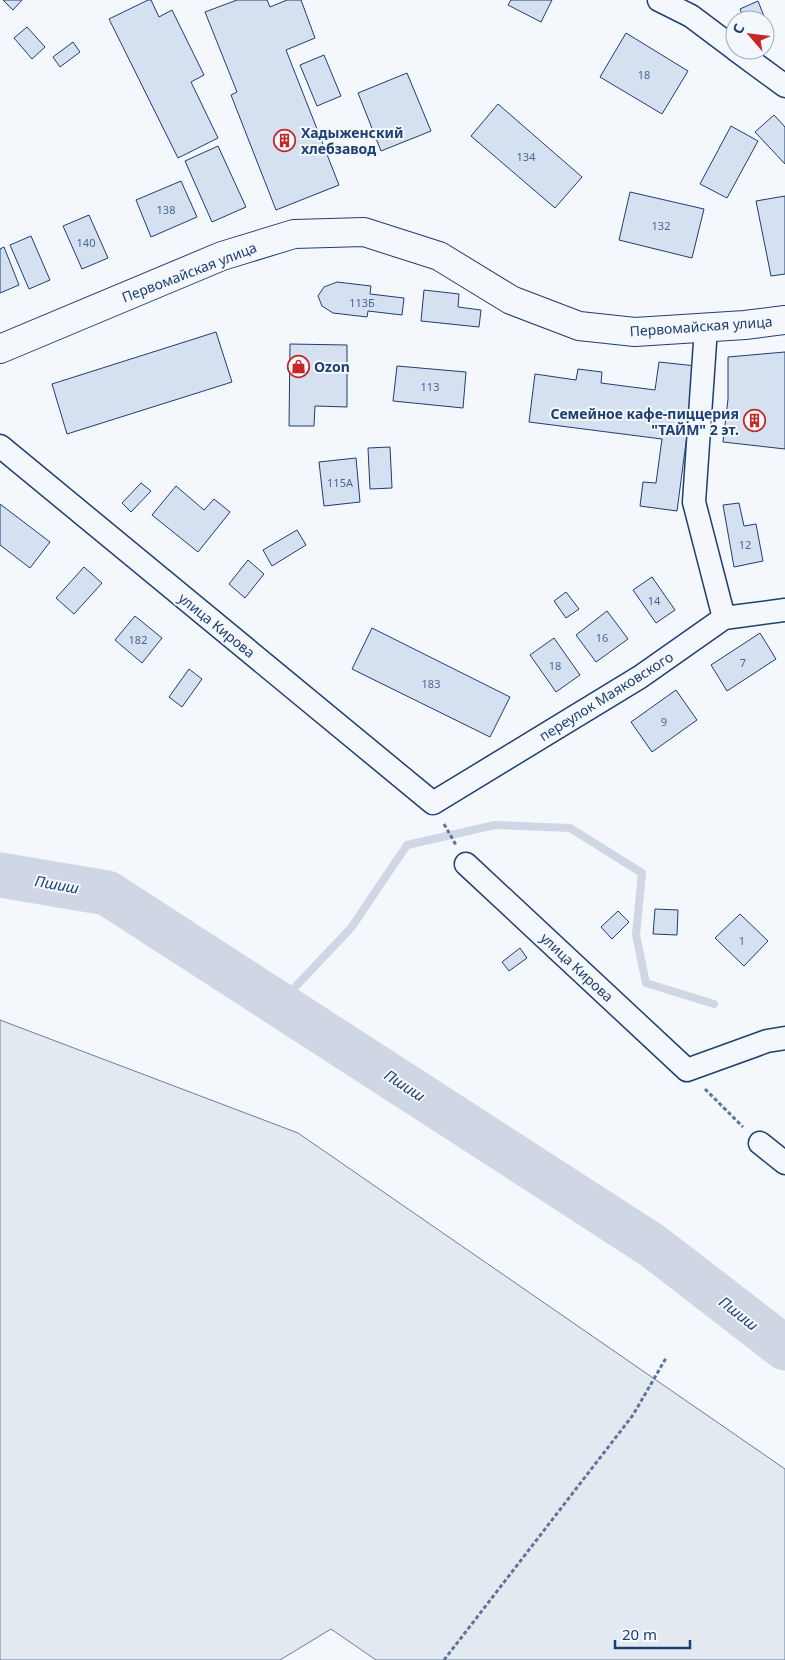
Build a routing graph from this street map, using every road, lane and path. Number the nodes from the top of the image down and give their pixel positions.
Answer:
1 (659, 0) edge
2 (725, 42) edge
3 (750, 60) edge
4 (785, 86) edge
5 (785, 320) edge
6 (706, 328) junction
7 (0, 349) edge
8 (0, 446) edge
9 (785, 610) edge
10 (724, 618) junction
11 (433, 803) junction
12 (466, 864) joint
13 (785, 1038) edge
14 (688, 1070) junction
15 (760, 1143) joint
16 (785, 1163) edge
17 (666, 1358) dead end
18 (444, 1660) edge

1 - 2 street
3 - 4 street
5 - 6 main road, Первомайская улица
6 - 7 main road, Первомайская улица
6 - 10 street
8 - 11 street, улица Кирова
9 - 10 street, переулок Маяковского
10 - 11 street, переулок Маяковского
11 - 12 path
12 - 14 street, улица Кирова
13 - 14 street
14 - 15 path
15 - 16 street
17 - 18 path

